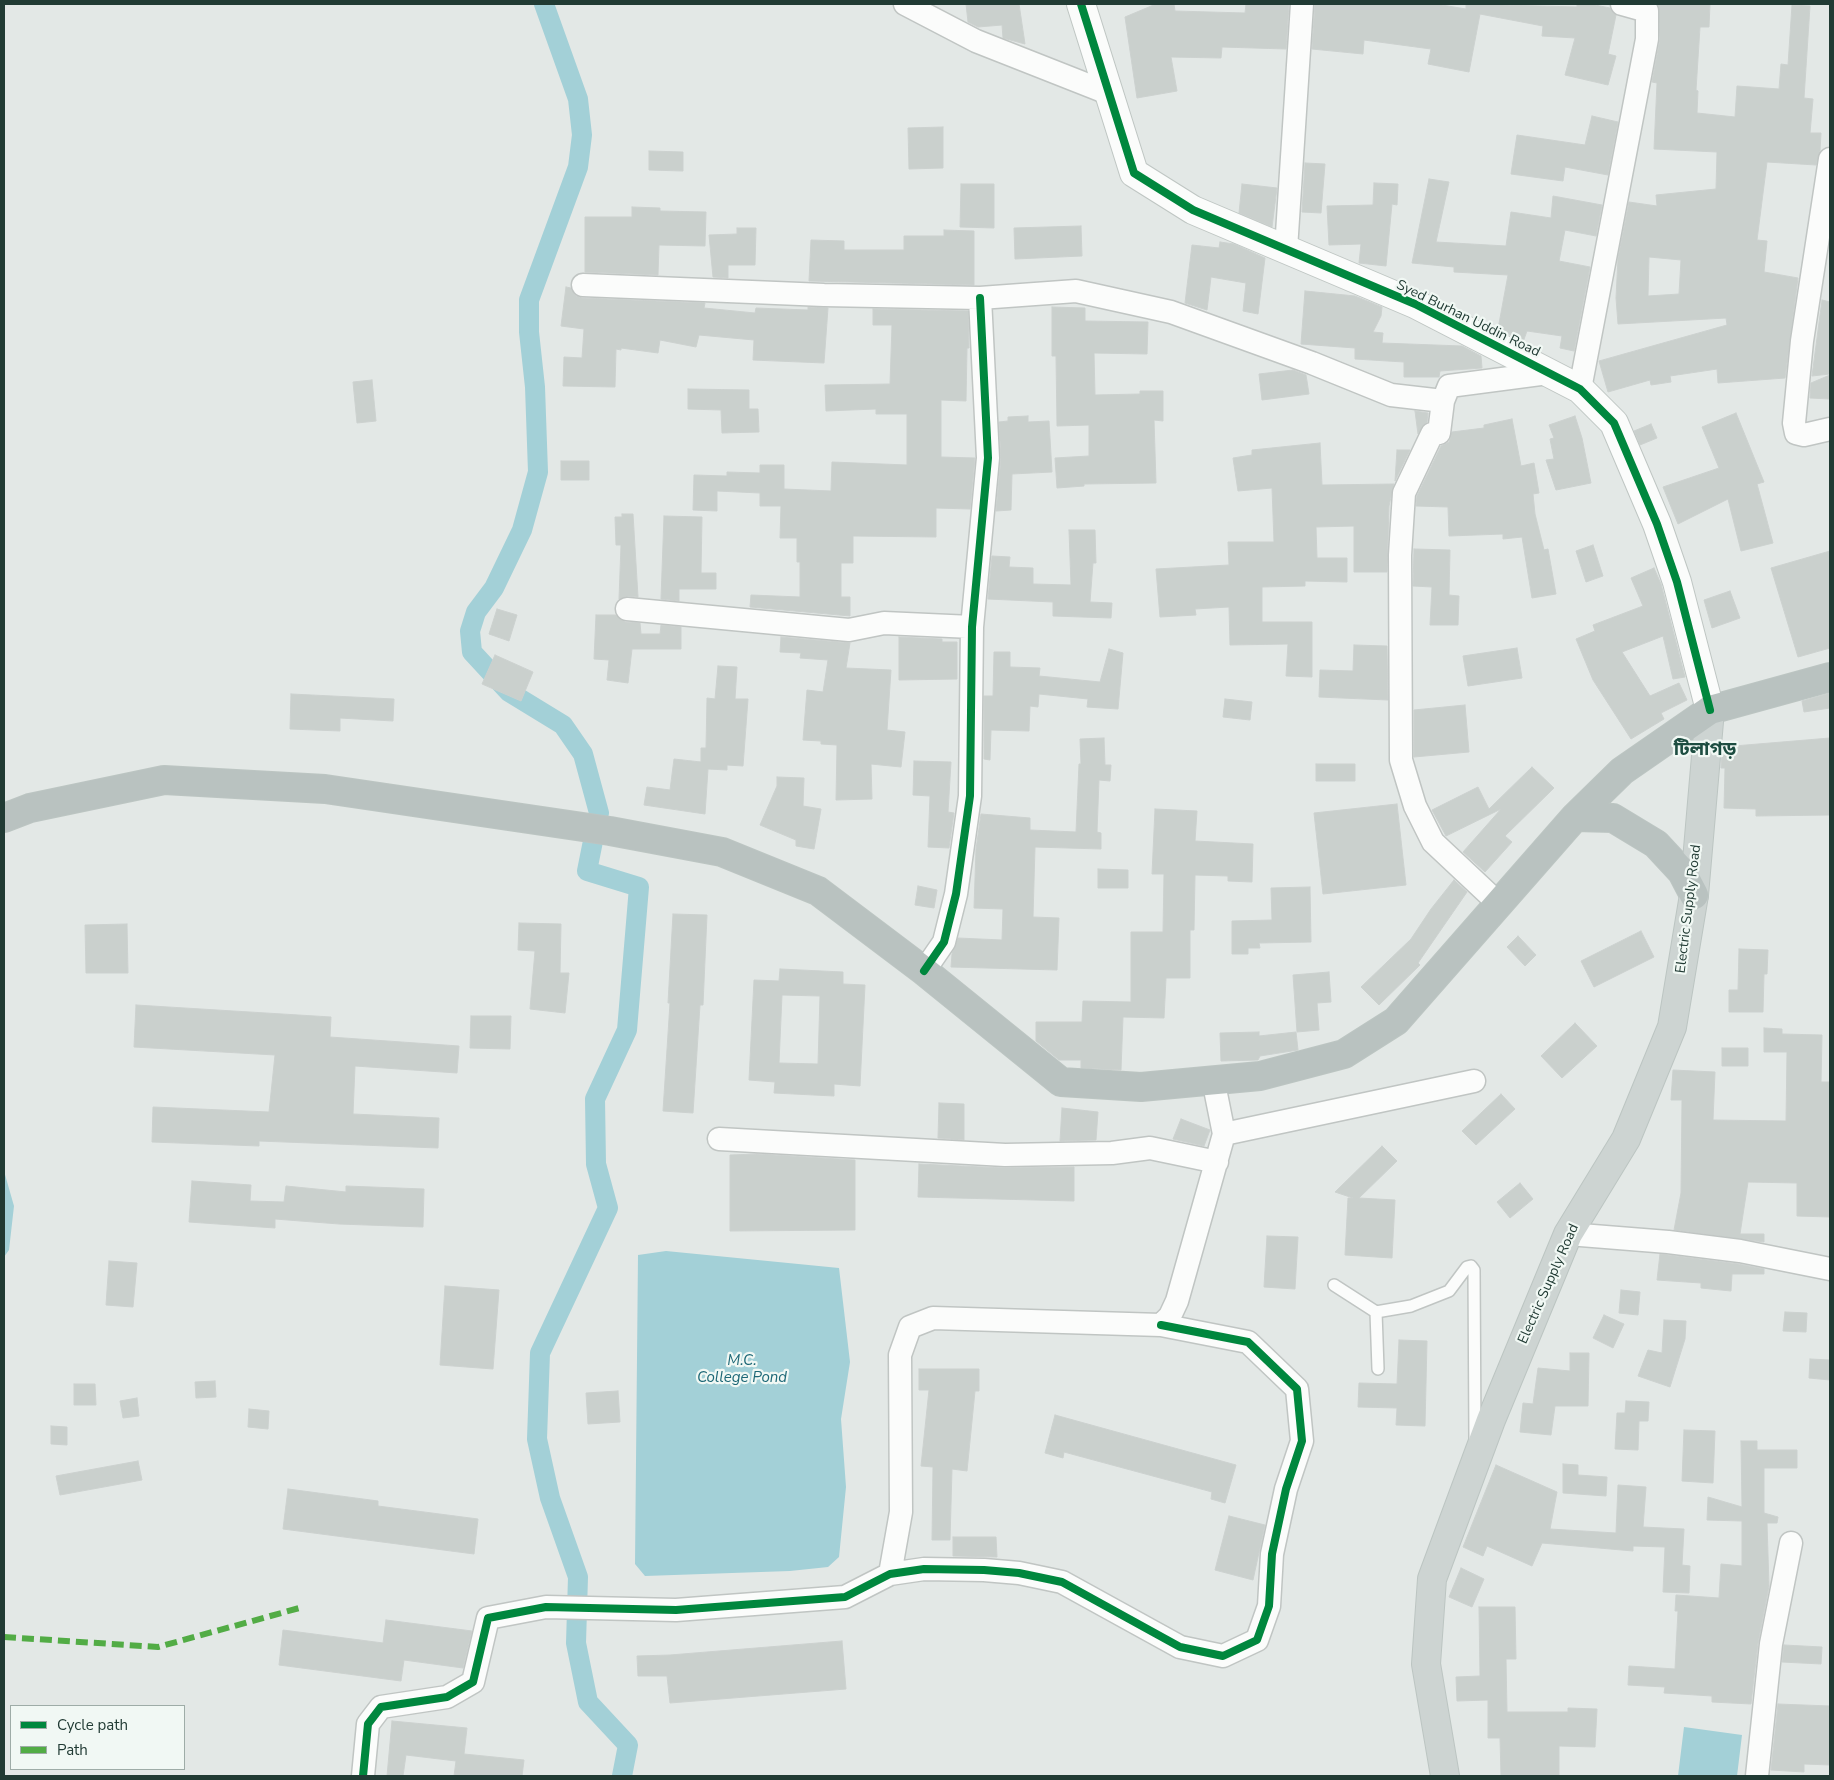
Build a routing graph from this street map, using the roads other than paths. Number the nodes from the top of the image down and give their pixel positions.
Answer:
1 (905, 4) edge
2 (1081, 4) edge
3 (1302, 4) edge
4 (1622, 4) edge
5 (1646, 7) edge
6 (1108, 93) junction
7 (1830, 159) edge
8 (1286, 249) junction
9 (583, 285) dead end
10 (980, 298) junction
11 (1548, 372) junction
12 (1580, 389) junction
13 (1443, 401) junction
14 (1830, 429) edge
15 (627, 609) dead end
16 (972, 627) junction
17 (1830, 677) edge
18 (1710, 710) junction
19 (1575, 817) junction
20 (4, 818) edge
21 (1694, 895) junction
22 (1498, 903) junction
23 (924, 972) junction
24 (1213, 1079) junction
25 (1474, 1081) dead end
26 (1224, 1134) junction
27 (719, 1139) dead end
28 (1217, 1162) junction
29 (1568, 1234) junction
30 (1830, 1269) edge
31 (1334, 1285) dead end
32 (1376, 1312) junction
33 (1161, 1325) junction
34 (1378, 1369) dead end
35 (1475, 1463) junction
36 (1791, 1543) dead end
37 (890, 1574) junction
38 (362, 1776) edge
39 (1445, 1776) edge
40 (1757, 1776) edge

1 - 6 street
2 - 6 street, Syed Burhan Uddin Road
3 - 8 street
4 - 5 street
5 - 12 street
6 - 8 street, Syed Burhan Uddin Road
7 - 14 street
8 - 11 street, Syed Burhan Uddin Road
9 - 10 street
10 - 13 street
10 - 16 street
11 - 12 street, Syed Burhan Uddin Road
11 - 13 street
12 - 18 street, Syed Burhan Uddin Road
13 - 22 street
15 - 16 street
16 - 23 street
17 - 18 highway
18 - 19 highway
18 - 21 main road, Electric Supply Road
19 - 21 highway
19 - 22 highway
20 - 23 highway
21 - 29 main road, Electric Supply Road
22 - 24 highway
23 - 24 highway
24 - 26 street
25 - 26 street
26 - 28 street
27 - 28 street
28 - 33 street
29 - 30 street
29 - 35 main road, Electric Supply Road
31 - 32 lane
32 - 34 lane
32 - 35 lane
33 - 37 street
33 - 37 street
35 - 39 main road, Electric Supply Road
36 - 40 street
37 - 38 street

